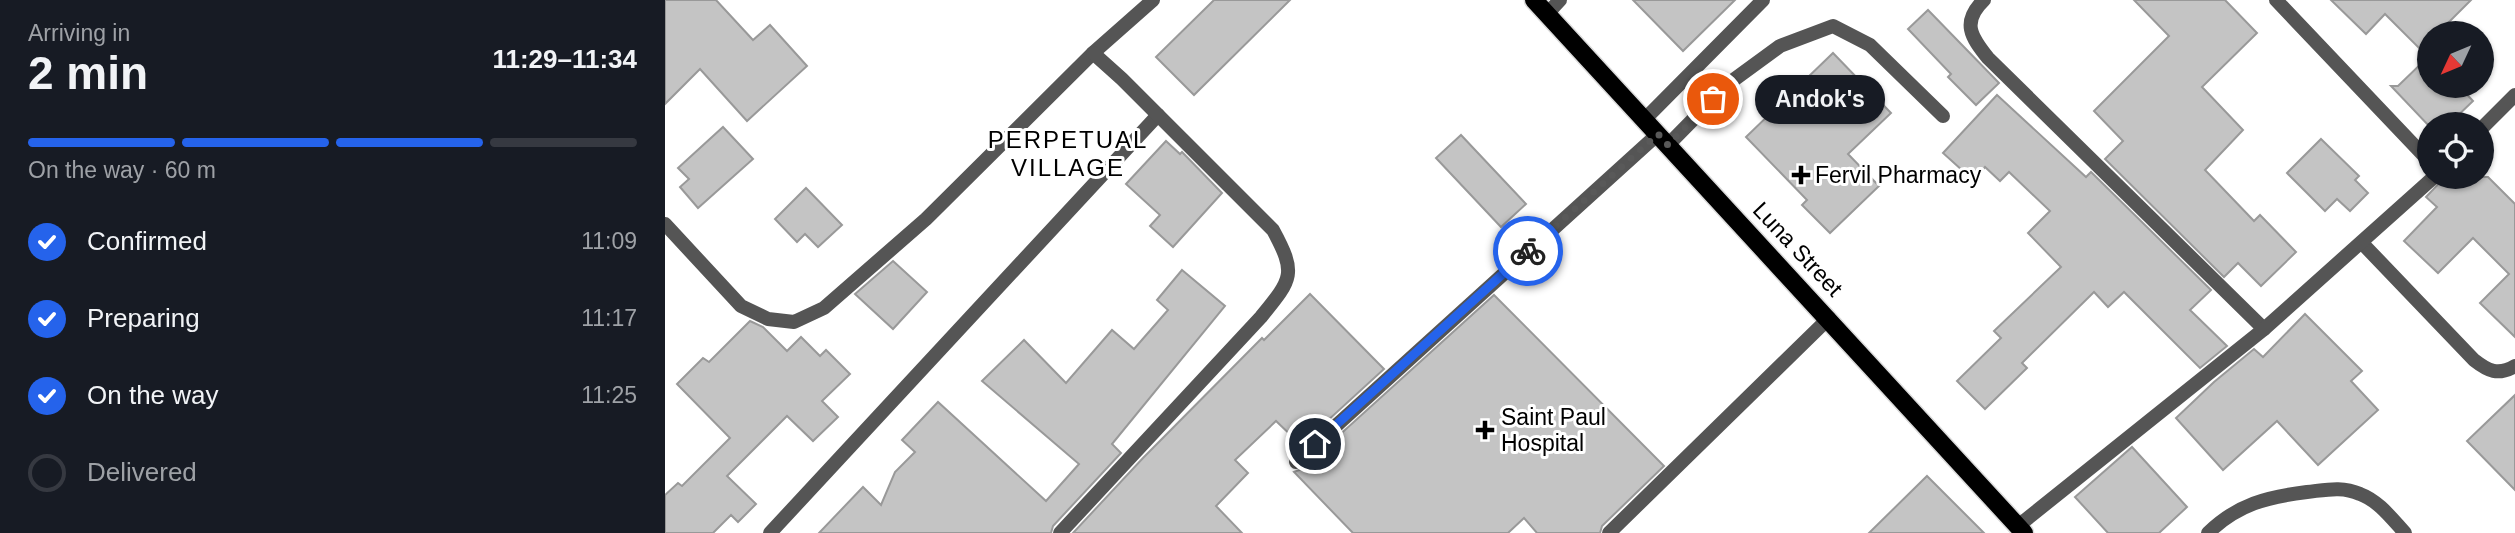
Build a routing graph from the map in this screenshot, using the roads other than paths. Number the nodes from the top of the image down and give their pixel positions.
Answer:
1 (1153, 0) edge
2 (1534, 0) edge
3 (1560, 0) edge
4 (1763, 0) edge
5 (1984, 0) edge
6 (2276, 0) edge
7 (1547, 14) junction
8 (1093, 53) junction
9 (2515, 95) edge
10 (1159, 115) junction
11 (1943, 116) dead end
12 (2494, 116) edge
13 (1644, 120) junction
14 (1663, 139) junction
15 (2417, 148) edge
16 (2421, 189) edge
17 (665, 225) edge
18 (2362, 243) junction
19 (1829, 318) junction
20 (2263, 329) junction
21 (2515, 366) edge
22 (1296, 463) dead end
23 (2021, 530) edge
24 (770, 533) edge
25 (1060, 533) edge
26 (1609, 533) edge
27 (2208, 533) edge
28 (2405, 533) edge

1 - 8 street
2 - 7 main road, Luna Street
3 - 7 street
4 - 13 street
5 - 20 street
6 - 15 street
7 - 13 main road, Luna Street
8 - 10 street
8 - 17 street
9 - 12 street
10 - 24 street
10 - 25 street
11 - 14 street
13 - 14 main road, Luna Street
14 - 19 main road, Luna Street
14 - 22 street
16 - 18 street
18 - 20 street
18 - 21 street
19 - 23 main road, Luna Street
19 - 26 street
20 - 23 street
27 - 28 street

